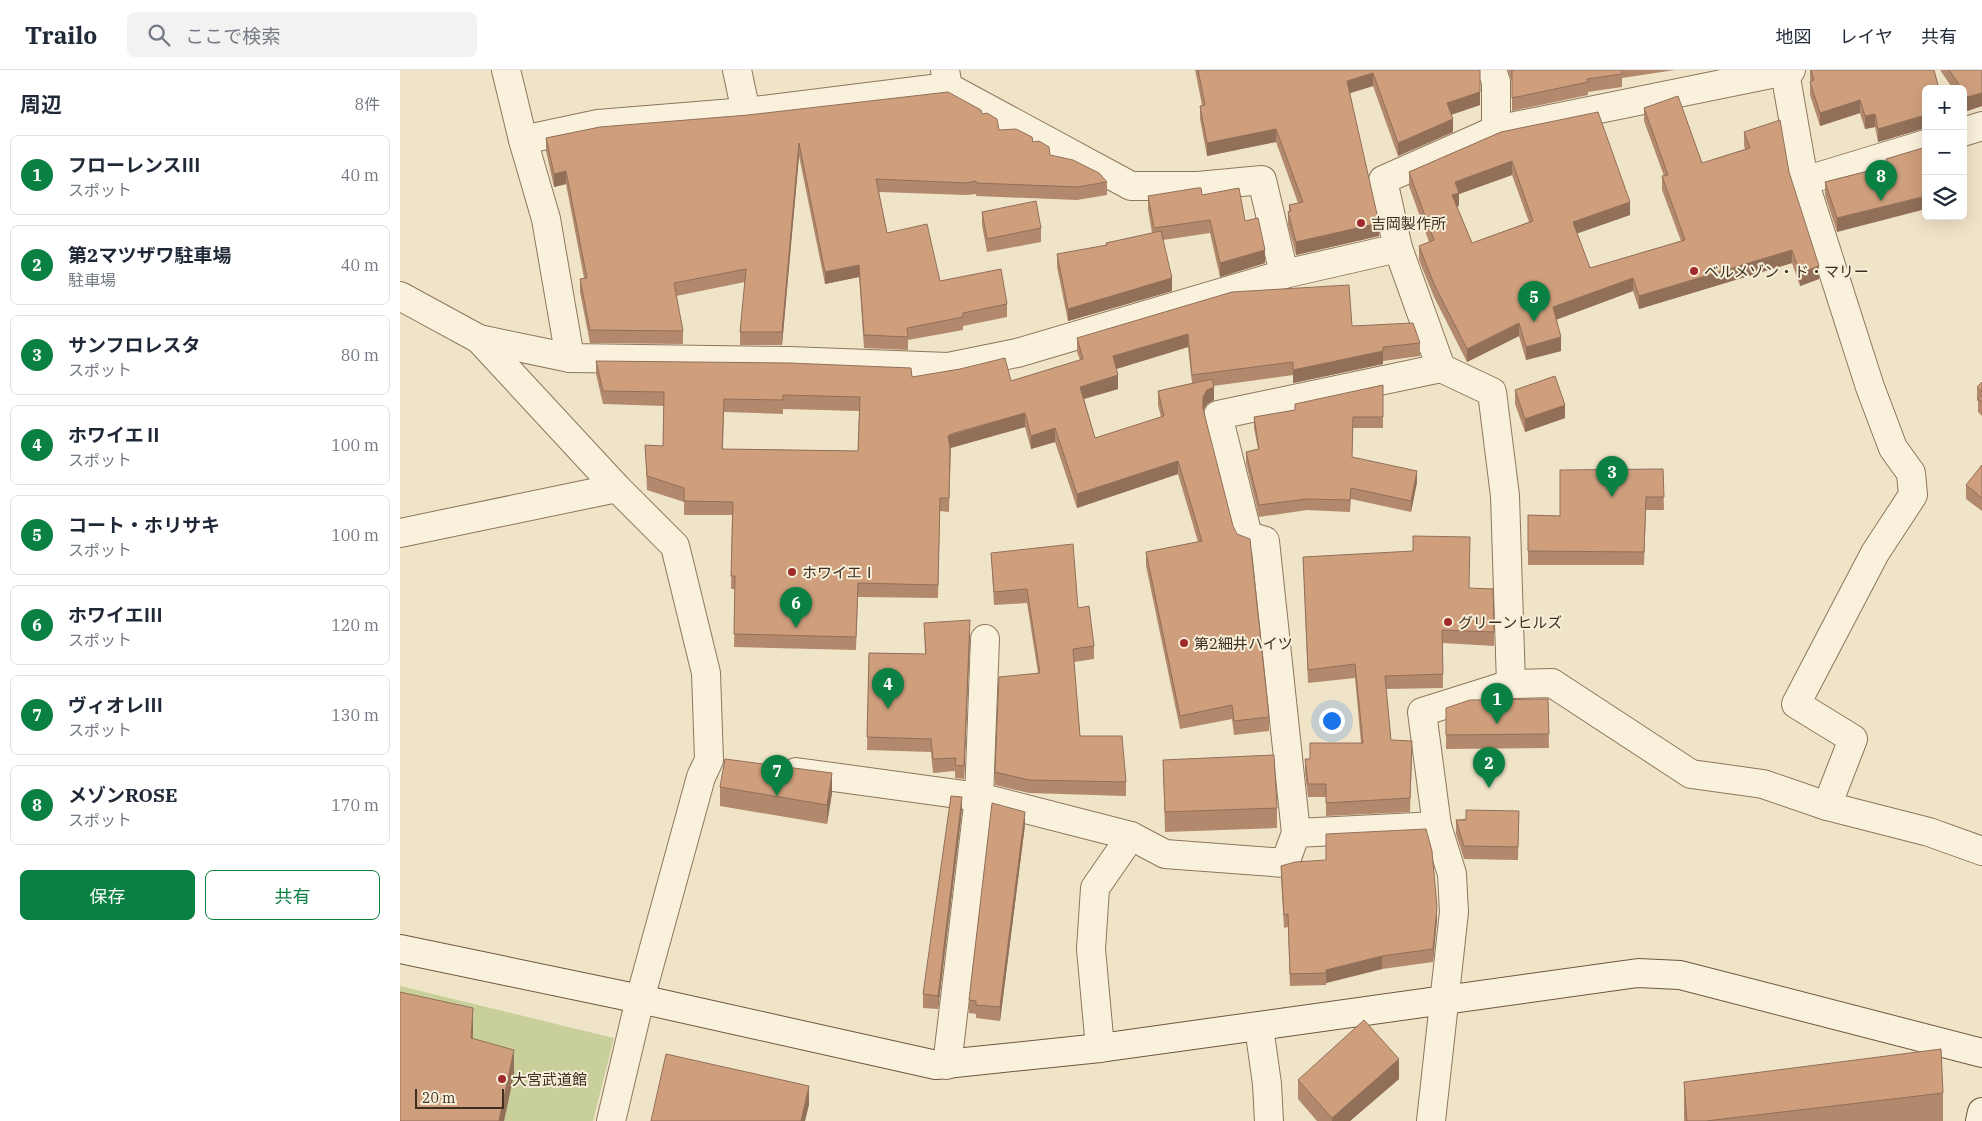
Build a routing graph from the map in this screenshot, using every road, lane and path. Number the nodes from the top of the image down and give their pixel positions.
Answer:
1 (506, 70) edge
2 (737, 70) edge
3 (1492, 70) edge
4 (1788, 71) edge
5 (946, 78) edge
6 (746, 112) junction
7 (1982, 126) edge
8 (1496, 130) junction
9 (1967, 131) edge
10 (523, 140) junction
11 (1922, 145) edge
12 (1804, 181) junction
13 (1398, 248) junction
14 (1284, 274) junction
15 (400, 296) edge
16 (479, 339) junction
17 (570, 358) junction
18 (1440, 368) junction
19 (617, 488) junction
20 (400, 533) edge
21 (985, 639) dead end
22 (1511, 684) junction
23 (709, 760) junction
24 (738, 764) edge
25 (767, 768) edge
26 (979, 797) junction
27 (1827, 806) junction
28 (1437, 826) junction
29 (1296, 833) junction
30 (1131, 836) junction
31 (1982, 852) edge
32 (400, 949) edge
33 (1446, 998) junction
34 (640, 999) junction
35 (1259, 1027) junction
36 (1100, 1048) junction
37 (1982, 1053) edge
38 (947, 1065) junction
39 (1982, 1112) edge
40 (611, 1121) edge
41 (1269, 1121) edge
42 (1431, 1121) edge
43 (1980, 1121) edge

1 - 10 street
2 - 6 street
3 - 8 street
4 - 8 street
4 - 12 street
5 - 6 street
5 - 14 street
6 - 10 street
7 - 9 street
8 - 13 street
10 - 17 street
11 - 12 street
12 - 27 street
13 - 14 street
13 - 18 street
14 - 17 street
15 - 16 street
16 - 17 street
16 - 19 street
18 - 22 street
18 - 29 street
19 - 20 street
19 - 23 street
21 - 26 street
22 - 27 street
22 - 28 street
23 - 24 street
23 - 34 street
25 - 26 street
26 - 30 street
26 - 38 street
27 - 31 street
28 - 29 street
28 - 33 street
29 - 30 street
30 - 36 street
32 - 34 street
33 - 35 street
33 - 37 street
33 - 42 street
34 - 38 street
34 - 40 street
35 - 36 street
35 - 41 street
36 - 38 street
39 - 43 street

